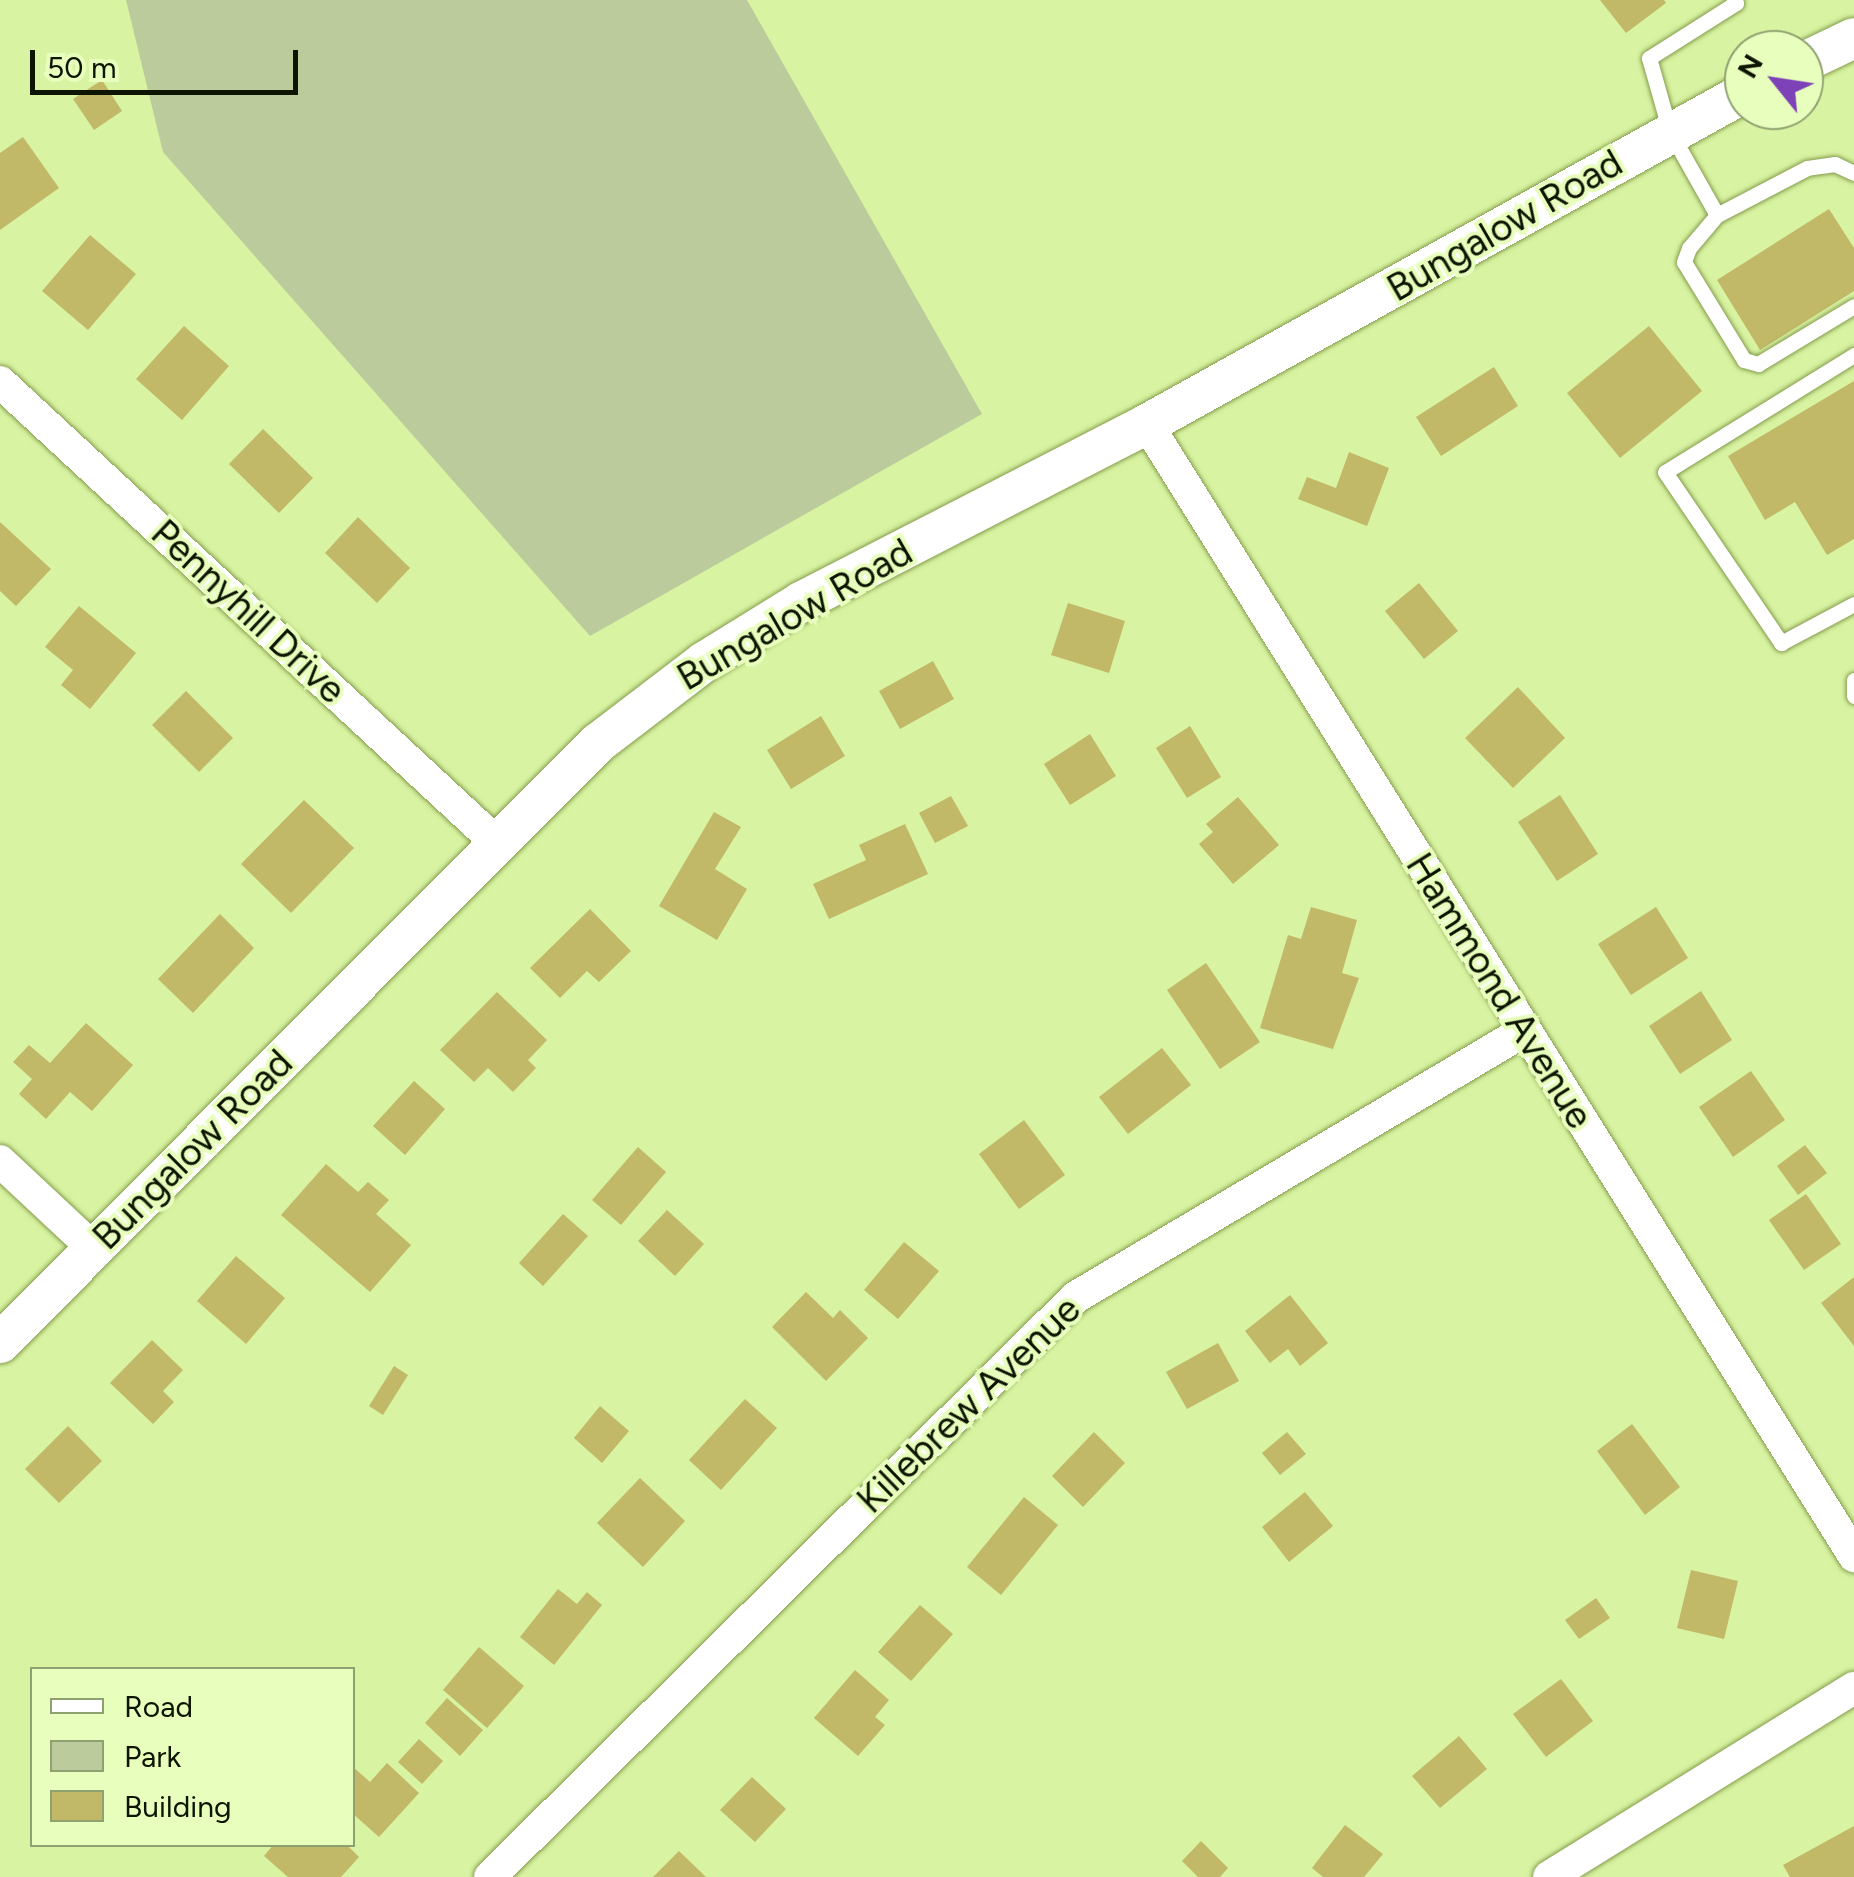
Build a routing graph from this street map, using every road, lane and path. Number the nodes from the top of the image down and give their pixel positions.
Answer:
1 (1707, 0) edge
2 (1734, 0) edge
3 (1716, 15) junction
4 (1854, 38) edge
5 (1824, 52) edge
6 (1724, 104) edge
7 (1670, 132) junction
8 (1854, 174) edge
9 (1716, 215) junction
10 (1854, 306) edge
11 (1854, 354) edge
12 (0, 382) edge
13 (1147, 424) junction
14 (1854, 604) edge
15 (1854, 680) edge
16 (1854, 696) edge
17 (496, 842) junction
18 (1524, 1031) junction
19 (0, 1161) edge
20 (94, 1249) junction
21 (0, 1344) edge
22 (1854, 1556) edge
23 (1854, 1688) edge
24 (490, 1877) edge
25 (1550, 1877) edge

1 - 3 lane
2 - 3 lane
3 - 7 lane
4 - 5 street
6 - 7 street, Bungalow Road
7 - 9 lane
7 - 13 street, Bungalow Road
8 - 9 lane
9 - 10 lane
11 - 14 lane
12 - 17 street, Pennyhill Drive
13 - 17 street, Bungalow Road
13 - 18 street, Hammond Avenue
15 - 16 lane
17 - 20 street, Bungalow Road
18 - 22 street, Hammond Avenue
18 - 24 street, Killebrew Avenue
19 - 20 street
20 - 21 street, Bungalow Road
23 - 25 street

